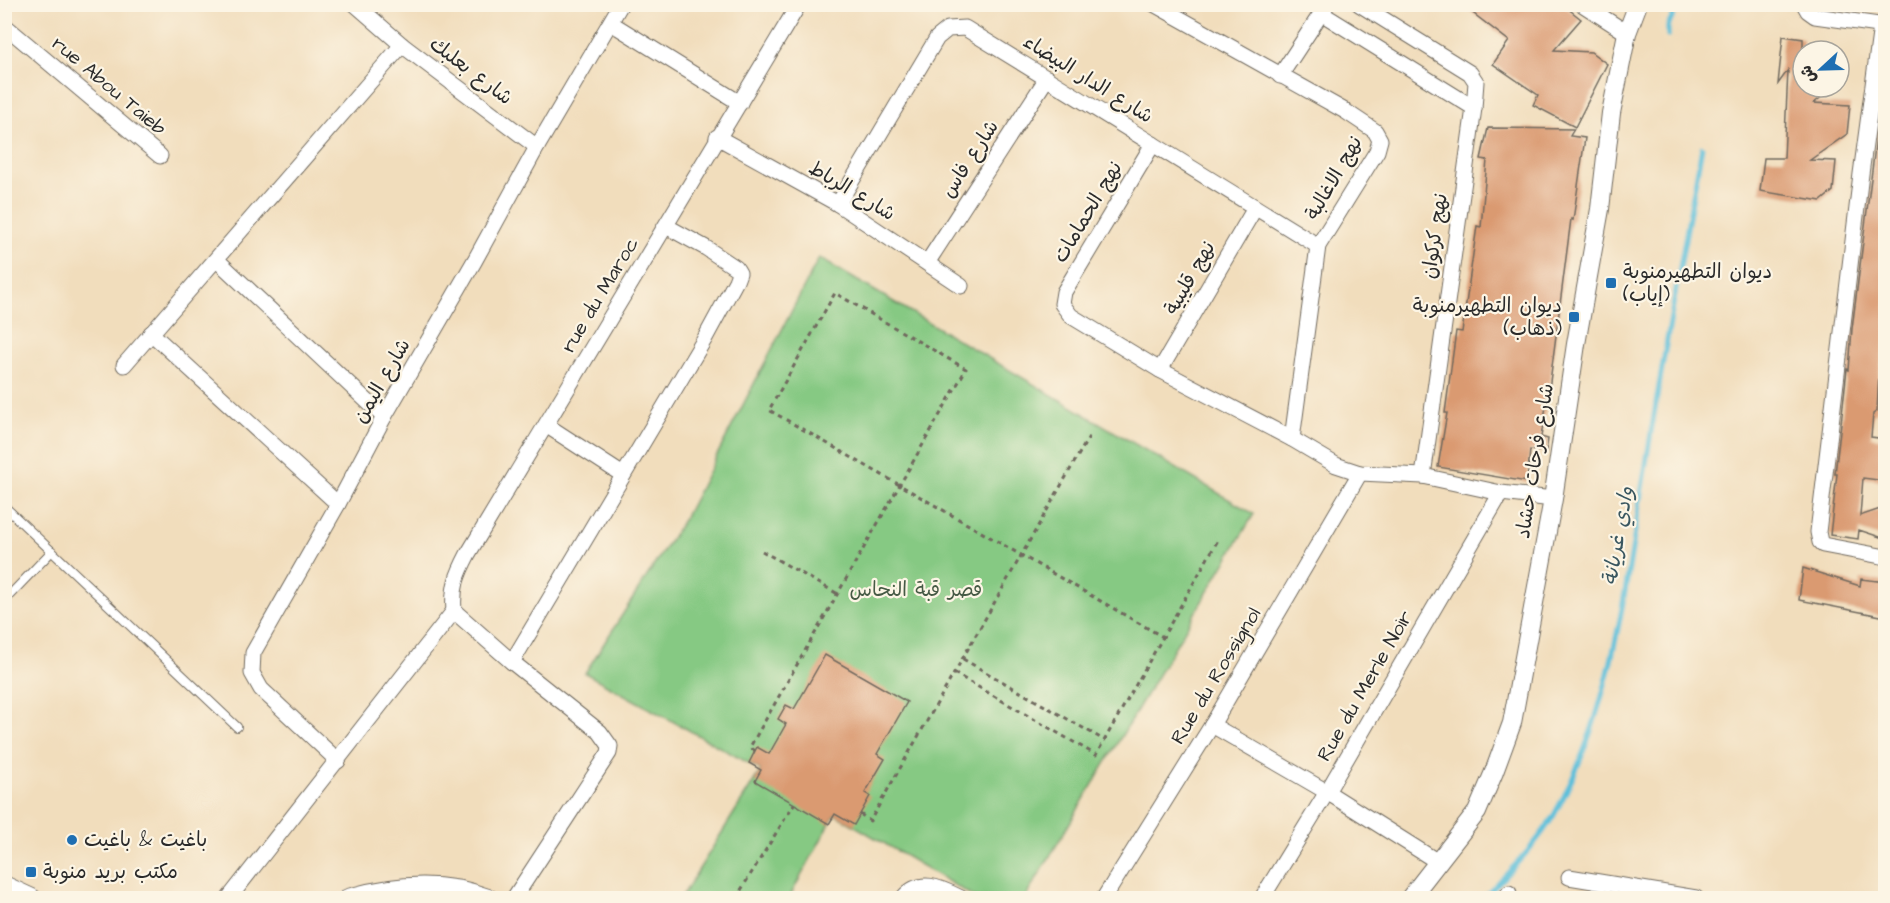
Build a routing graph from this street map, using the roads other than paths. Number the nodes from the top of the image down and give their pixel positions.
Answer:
1 (355, 4) edge
2 (799, 4) edge
3 (1154, 4) edge
4 (1359, 4) edge
5 (1582, 4) edge
6 (1638, 4) edge
7 (1804, 4) edge
8 (1324, 9) edge
9 (615, 10) edge
10 (4, 25) edge
11 (1883, 26) edge
12 (1627, 33) junction
13 (402, 45) junction
14 (1280, 76) junction
15 (1047, 78) junction
16 (740, 103) junction
17 (1474, 108) junction
18 (717, 138) junction
19 (1153, 144) junction
20 (537, 147) junction
21 (160, 156) dead end
22 (838, 204) junction
23 (1255, 208) junction
24 (666, 226) junction
25 (1318, 246) junction
26 (217, 260) junction
27 (927, 263) junction
28 (961, 286) dead end
29 (151, 333) junction
30 (124, 365) dead end
31 (1160, 370) junction
32 (384, 417) junction
33 (546, 425) junction
34 (1292, 439) junction
35 (1360, 473) junction
36 (623, 475) junction
37 (1423, 476) junction
38 (1501, 493) junction
39 (1553, 499) junction
40 (338, 504) junction
41 (4, 506) edge
42 (52, 551) junction
43 (1886, 557) edge
44 (6, 596) edge
45 (454, 611) junction
46 (512, 662) junction
47 (1212, 725) junction
48 (237, 727) dead end
49 (338, 761) junction
50 (1327, 792) junction
51 (1438, 862) junction
52 (1569, 877) dead end
53 (4, 885) edge
54 (460, 894) edge
55 (32, 898) edge
56 (229, 898) edge
57 (348, 898) edge
58 (488, 898) edge
59 (514, 898) edge
60 (903, 898) edge
61 (961, 898) edge
62 (1104, 898) edge
63 (1262, 898) edge
64 (1410, 898) edge
65 (1696, 898) edge

1 - 13 street, شارع بعلبك
2 - 16 street, rue du Maroc
3 - 14 street
4 - 17 street, نهج كركوان
5 - 12 street
6 - 12 street, شارع فرحات حشاد
7 - 11 street
8 - 14 street
8 - 17 street
9 - 16 street
9 - 20 street, شارع اليمن
10 - 21 street, rue Abou Taieb
11 - 43 street
12 - 39 street, شارع فرحات حشاد
13 - 20 street, شارع بعلبك
13 - 26 street
14 - 25 street, نهج الاغالبة
15 - 19 street, شارع الدار البيضاء
15 - 22 street, شارع الدار البيضاء
15 - 27 street, شارع فاس
16 - 18 street, rue du Maroc
17 - 37 street, نهج كركوان
18 - 22 street, شارع الرباط
18 - 24 street, rue du Maroc
19 - 23 street, شارع الدار البيضاء
19 - 31 street, نهج الحمامات
20 - 32 street, شارع اليمن
22 - 27 street, شارع الرباط
23 - 25 street, شارع الدار البيضاء
23 - 31 street, نهج قليبية
24 - 33 street, rue du Maroc
24 - 36 street
25 - 34 street, نهج الاغالبة
26 - 29 street
26 - 32 street
27 - 28 street, شارع الرباط
29 - 30 street
29 - 40 street
31 - 34 street
32 - 40 street, شارع اليمن
33 - 36 street
33 - 45 street, rue du Maroc
34 - 35 street
35 - 37 street
35 - 47 street, Rue du Rossignol
36 - 46 street
37 - 38 street
38 - 39 street
38 - 50 street, Rue du Merle Noir
39 - 51 street, شارع فرحات حشاد
40 - 49 street, شارع اليمن
41 - 42 lane
42 - 44 lane
42 - 48 lane
45 - 46 street
45 - 49 street
46 - 59 street
47 - 50 street
47 - 62 street, Rue du Rossignol
49 - 56 street
50 - 51 street
50 - 63 street, Rue du Merle Noir
51 - 64 street, شارع فرحات حشاد
52 - 65 street
53 - 55 street
54 - 57 street
54 - 58 street
60 - 61 street

